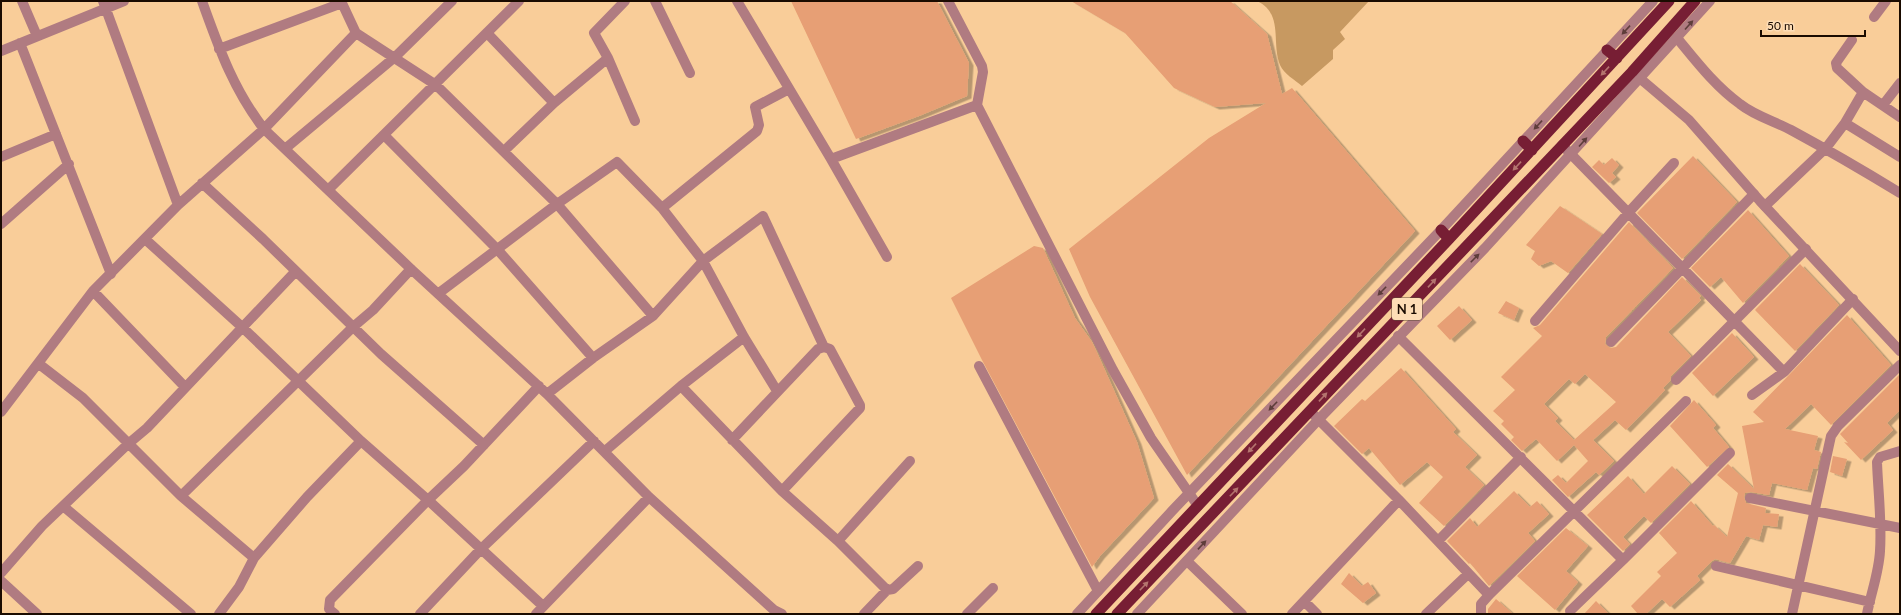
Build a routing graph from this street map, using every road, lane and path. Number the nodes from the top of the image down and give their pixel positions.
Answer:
1 (22, 1) edge
2 (124, 1) edge
3 (202, 1) edge
4 (452, 1) edge
5 (518, 1) edge
6 (625, 1) edge
7 (655, 1) edge
8 (737, 1) edge
9 (948, 1) edge
10 (1653, 1) edge
11 (1669, 1) edge
12 (1695, 1) edge
13 (1710, 1) edge
14 (1886, 1) edge
15 (341, 2) edge
16 (104, 5) edge
17 (1874, 17) dead end
18 (356, 33) junction
19 (487, 33) junction
20 (37, 36) junction
21 (1677, 38) junction
22 (1852, 40) dead end
23 (20, 43) junction
24 (219, 49) junction
25 (1608, 50) junction
26 (1, 51) edge
27 (395, 57) junction
28 (608, 58) junction
29 (1617, 58) junction
30 (690, 73) dead end
31 (1636, 75) junction
32 (1900, 83) edge
33 (436, 85) junction
34 (789, 89) junction
35 (1863, 92) junction
36 (554, 103) junction
37 (977, 104) junction
38 (1884, 105) junction
39 (1900, 117) edge
40 (635, 121) dead end
41 (1845, 123) junction
42 (264, 128) junction
43 (56, 134) junction
44 (384, 135) junction
45 (1523, 141) junction
46 (1562, 145) junction
47 (286, 148) junction
48 (1826, 148) junction
49 (505, 150) junction
50 (1532, 150) junction
51 (1571, 154) junction
52 (1, 157) edge
53 (1900, 157) edge
54 (831, 159) junction
55 (1674, 163) dead end
56 (69, 164) junction
57 (202, 183) junction
58 (329, 189) junction
59 (1900, 193) edge
60 (1754, 194) junction
61 (557, 204) junction
62 (178, 206) junction
63 (1765, 206) junction
64 (662, 208) junction
65 (1629, 212) junction
66 (1, 224) edge
67 (1440, 230) junction
68 (145, 239) junction
69 (1449, 239) junction
70 (496, 249) junction
71 (1806, 249) junction
72 (887, 258) dead end
73 (703, 261) junction
74 (1681, 268) junction
75 (411, 269) junction
76 (295, 272) junction
77 (111, 274) junction
78 (93, 291) junction
79 (439, 293) junction
80 (1853, 299) junction
81 (653, 316) junction
82 (1535, 321) dead end
83 (1734, 321) junction
84 (242, 327) junction
85 (353, 327) junction
86 (1398, 336) junction
87 (744, 337) junction
88 (1611, 342) dead end
89 (824, 347) junction
90 (1900, 350) edge
91 (593, 358) junction
92 (39, 364) junction
93 (1900, 365) edge
94 (980, 366) dead end
95 (1784, 372) junction
96 (1676, 380) dead end
97 (299, 381) junction
98 (539, 386) junction
99 (681, 386) junction
100 (185, 387) junction
101 (777, 390) junction
102 (548, 394) junction
103 (1752, 395) dead end
104 (1686, 401) dead end
105 (1310, 411) junction
106 (1, 412) edge
107 (1319, 419) junction
108 (732, 440) junction
109 (361, 441) junction
110 (594, 441) junction
111 (128, 444) junction
112 (484, 445) junction
113 (1900, 451) edge
114 (605, 452) junction
115 (1730, 453) dead end
116 (1521, 457) junction
117 (910, 461) dead end
118 (782, 491) junction
119 (1189, 494) junction
120 (181, 496) junction
121 (649, 497) junction
122 (1750, 498) dead end
123 (428, 500) junction
124 (1399, 500) junction
125 (63, 506) junction
126 (1198, 506) junction
127 (1574, 510) junction
128 (1814, 511) junction
129 (1882, 525) junction
130 (1900, 528) edge
131 (838, 541) junction
132 (1438, 541) junction
133 (481, 549) junction
134 (254, 558) junction
135 (1623, 560) junction
136 (1187, 561) junction
137 (918, 566) dead end
138 (1716, 566) dead end
139 (1, 573) edge
140 (1468, 574) junction
141 (1, 581) edge
142 (1798, 585) junction
143 (993, 588) dead end
144 (887, 590) junction
145 (1098, 591) junction
146 (1489, 595) junction
147 (1304, 601) junction
148 (1870, 602) junction
149 (540, 610) edge
150 (1570, 611) dead end
151 (34, 613) edge
152 (192, 614) edge
153 (219, 614) edge
154 (335, 614) edge
155 (420, 614) edge
156 (782, 614) edge
157 (864, 614) edge
158 (967, 614) edge
159 (1077, 614) edge
160 (1096, 614) edge
161 (1117, 614) edge
162 (1137, 614) edge
163 (1242, 614) edge
164 (1292, 614) edge
165 (1317, 614) edge
166 (1426, 614) edge
167 (1481, 614) edge
168 (1792, 614) edge
169 (1867, 614) edge

1 - 20 street
2 - 16 street
3 - 24 street
4 - 27 street
5 - 19 street
6 - 28 street
7 - 30 street
8 - 34 street
9 - 37 street
10 -> 25 street
11 - 29 highway, N 1
12 - 31 highway, N 1
21 -> 13 street
14 - 17 street
15 - 18 street
15 - 24 street
16 - 20 street
16 - 62 street
18 - 27 street
18 - 42 street
19 - 33 street
19 - 36 street
20 - 23 street
21 - 31 street
21 - 48 street
22 - 35 street
23 - 26 street
23 - 43 street
24 - 42 street
25 - 29 highway
25 -> 45 street
27 - 33 street
27 - 47 street
28 - 36 street
28 - 40 street
29 -> 50 highway, N 1
31 - 46 highway, N 1
51 -> 31 street
31 - 60 street
32 - 38 street
33 - 44 street
33 - 49 street
34 - 54 street
34 - 64 street
35 - 38 street
35 - 41 street
36 - 49 street
37 - 54 street
37 - 119 street
38 - 39 street
41 - 48 street
41 - 53 street
42 - 47 street
42 - 57 street
43 - 52 street
43 - 56 street
44 - 58 street
44 - 70 street
45 - 50 highway
45 - 67 street
46 - 51 street
105 -> 46 highway, N 1
47 - 58 street
48 - 59 street
48 - 63 street
49 - 61 street
50 -> 69 highway, N 1
51 - 65 street
86 -> 51 street
54 - 72 street
55 - 65 street
56 - 66 street
56 - 77 street
57 - 62 street
57 - 76 street
58 - 75 street
60 - 63 street
60 - 74 street
61 - 64 street
61 - 70 street
61 - 81 street
62 - 68 street
63 - 71 street
64 - 73 street
65 - 74 street
65 - 82 street
67 - 69 highway
67 -> 119 street
68 - 77 street
68 - 84 street
69 -> 126 highway, N 1
70 - 79 street
70 - 91 street
71 - 80 street
71 - 83 street
73 - 81 street
73 - 87 street
73 - 89 street
74 - 83 street
74 - 88 street
75 - 79 street
75 - 85 street
76 - 84 street
76 - 85 street
77 - 78 street
78 - 92 street
78 - 100 street
79 - 98 street
80 - 90 street
80 - 95 street
81 - 91 street
83 - 95 street
83 - 96 street
84 - 97 street
84 - 100 street
85 - 97 street
85 - 112 street
86 - 107 street
86 - 116 street
87 - 99 street
87 - 101 street
89 - 101 street
89 - 118 street
91 - 102 street
92 - 106 street
92 - 111 street
93 - 128 street
94 - 145 street
95 - 103 street
97 - 109 street
97 - 120 street
98 - 102 street
98 - 112 street
99 - 108 street
99 - 114 street
100 - 111 street
101 - 108 street
102 - 110 street
104 - 127 street
105 - 107 street
161 -> 105 highway, N 1
107 - 124 street
136 -> 107 street
108 - 118 street
109 - 123 street
109 - 134 street
110 - 114 street
110 - 133 street
111 - 120 street
111 - 125 street
112 - 123 street
113 - 129 street
114 - 121 street
115 - 135 street
116 - 127 street
116 - 132 street
117 - 131 street
118 - 131 street
119 - 126 street
119 - 145 street
120 - 134 street
121 - 149 street
121 - 156 street
122 - 128 street
123 - 133 street
123 - 154 street
124 - 132 street
124 - 147 street
125 - 139 street
125 - 152 street
126 - 160 highway, N 1
127 - 135 street
127 - 146 street
128 - 129 street
128 - 142 street
129 - 130 street
129 - 148 street
131 - 144 street
132 - 140 street
133 - 149 street
133 - 155 street
134 - 153 street
135 - 150 street
136 - 162 street
136 - 163 street
137 - 144 street
138 - 142 street
140 - 146 street
140 - 166 street
141 - 151 street
142 - 148 street
142 - 168 street
143 - 158 street
144 - 157 street
145 - 159 street
146 - 167 street
147 - 164 street
147 - 165 street
148 - 169 street

